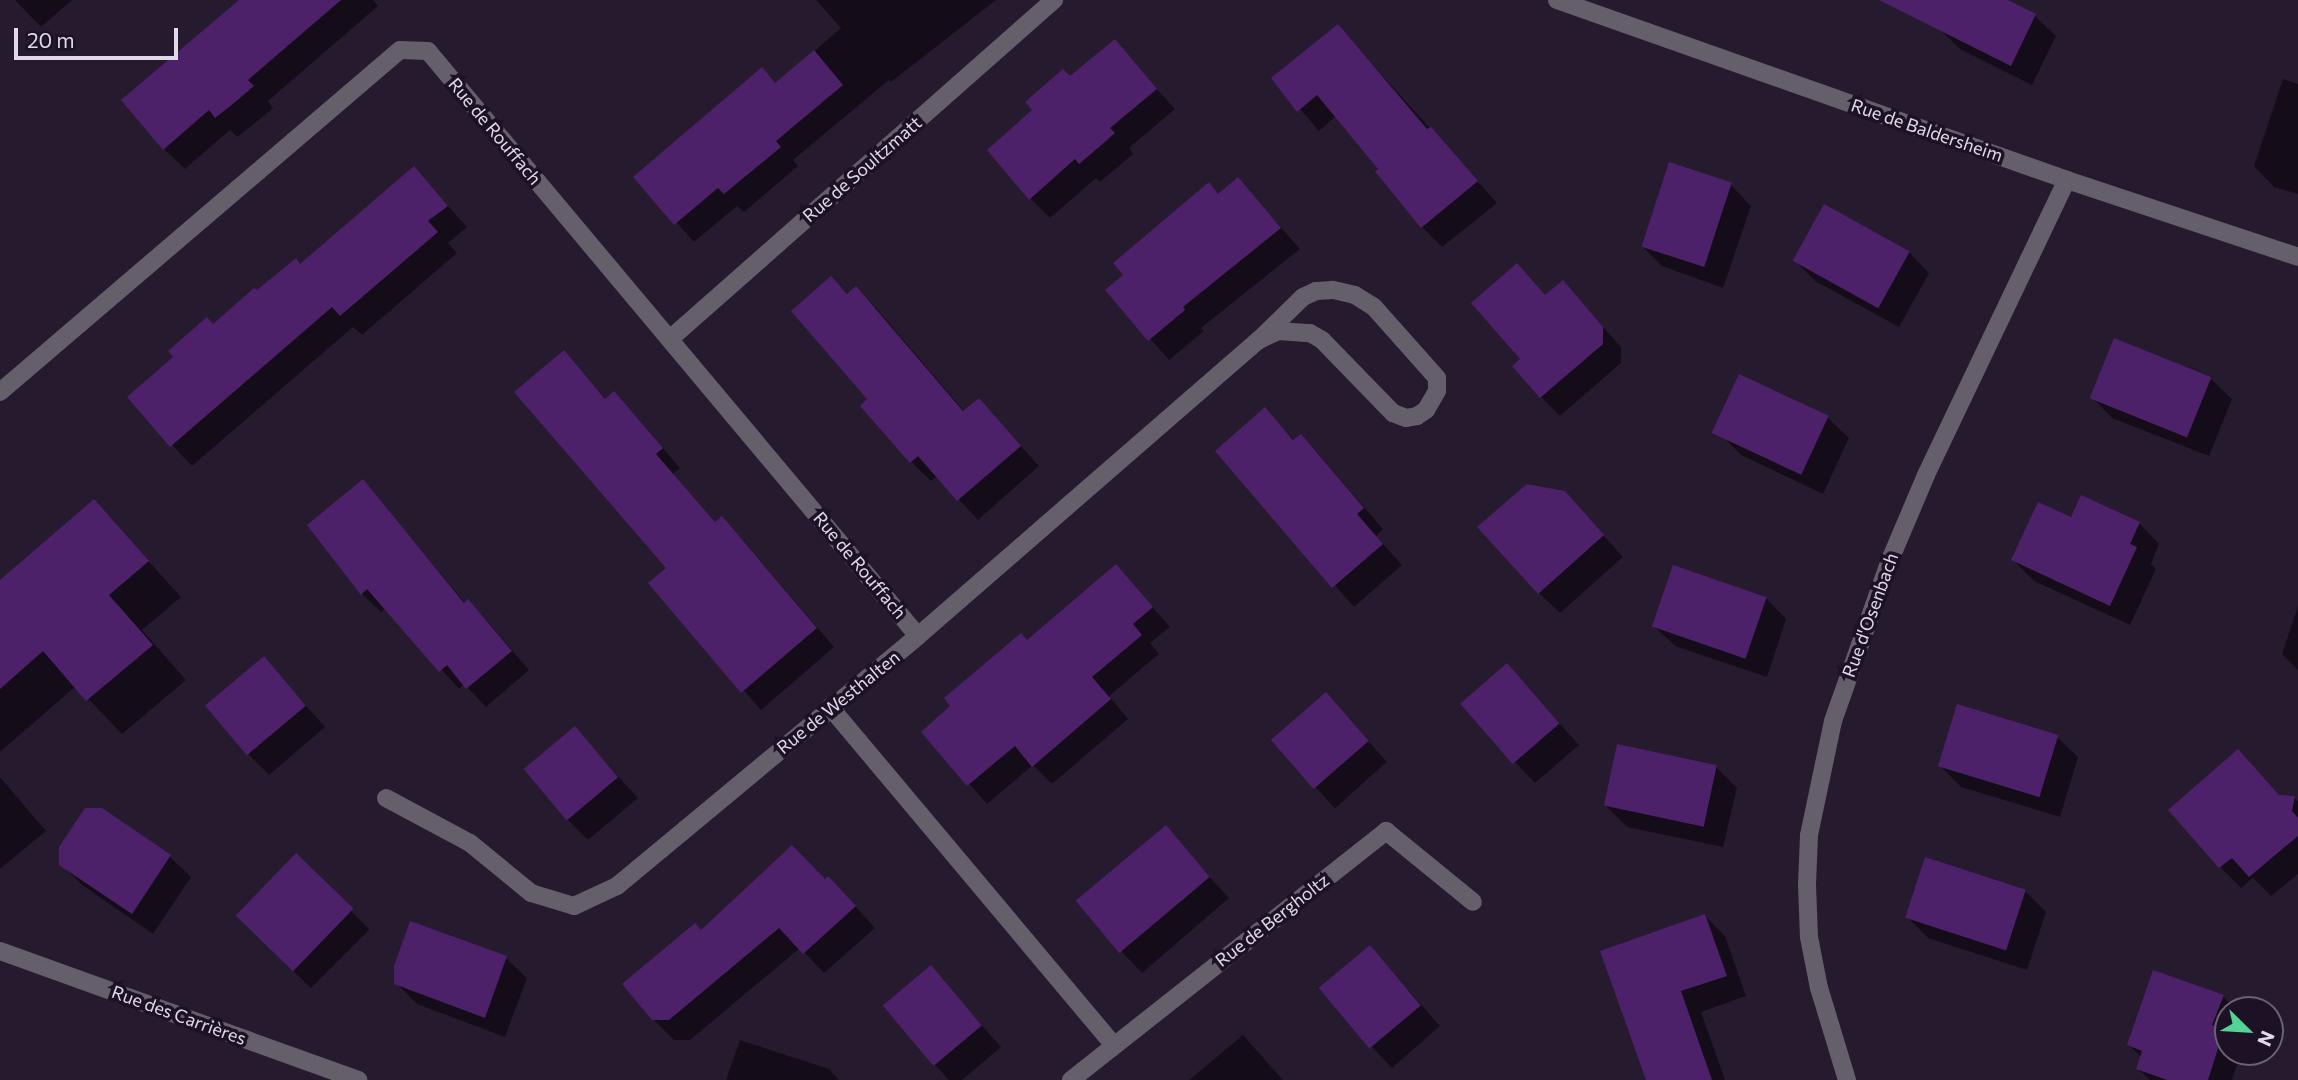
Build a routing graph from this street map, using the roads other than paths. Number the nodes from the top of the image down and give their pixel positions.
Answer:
1 (1054, 0) edge
2 (1557, 0) edge
3 (2067, 180) junction
4 (2298, 257) edge
5 (671, 338) junction
6 (1259, 340) junction
7 (0, 392) edge
8 (918, 636) junction
9 (830, 707) junction
10 (386, 798) dead end
11 (1473, 902) dead end
12 (0, 951) edge
13 (1114, 1045) junction
14 (358, 1080) edge
15 (1071, 1080) edge
16 (1847, 1080) edge

1 - 5 street, Rue de Soultzmatt
2 - 3 street, Rue de Baldersheim
3 - 4 street, Rue de Baldersheim
3 - 16 street, Rue d'Osenbach
5 - 7 street, Rue de Rouffach
5 - 8 street, Rue de Rouffach
6 - 6 street, Rue de Westhalten
6 - 8 street, Rue de Westhalten
8 - 9 street, Rue de Westhalten
9 - 10 street, Rue de Westhalten
9 - 13 street
11 - 13 street, Rue de Bergholtz
12 - 14 street, Rue des Carrières
13 - 15 street, Rue de Bergholtz

